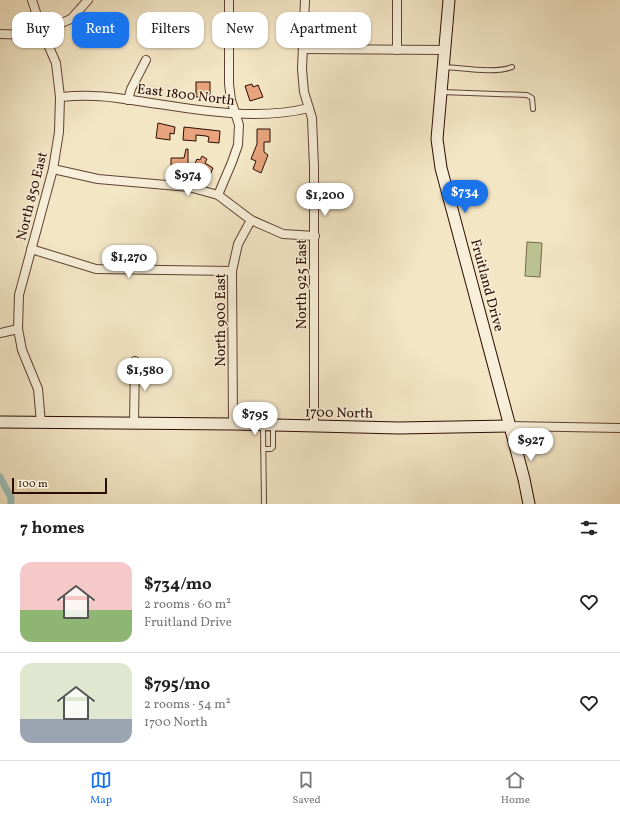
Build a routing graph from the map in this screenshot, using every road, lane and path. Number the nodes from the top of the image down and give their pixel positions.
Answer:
1 (32, 0) edge
2 (88, 0) edge
3 (229, 0) edge
4 (305, 0) edge
5 (397, 0) edge
6 (449, 0) edge
7 (36, 12) edge
8 (64, 22) edge
9 (0, 34) edge
10 (12, 34) edge
11 (49, 48) edge
12 (303, 49) junction
13 (397, 50) junction
14 (445, 50) junction
15 (146, 60) dead end
16 (512, 67) dead end
17 (443, 68) junction
18 (441, 92) junction
19 (60, 97) junction
20 (128, 100) junction
21 (309, 108) junction
22 (533, 109) dead end
23 (236, 113) junction
24 (53, 169) junction
25 (218, 195) junction
26 (251, 220) junction
27 (315, 236) junction
28 (31, 249) junction
29 (232, 271) junction
30 (18, 329) junction
31 (0, 334) edge
32 (135, 361) dead end
33 (0, 422) edge
34 (41, 422) junction
35 (134, 423) junction
36 (233, 424) junction
37 (268, 425) junction
38 (314, 426) junction
39 (509, 426) junction
40 (620, 428) edge
41 (263, 448) junction
42 (264, 504) edge
43 (529, 504) edge

1 - 7 street, North 850 East
2 - 8 street
3 - 23 street
4 - 12 street, North 925 East
5 - 13 street
6 - 14 street, Fruitland Drive
9 - 10 street
11 - 19 street, North 850 East
12 - 13 street
12 - 21 street, North 925 East
13 - 14 street
14 - 17 street, Fruitland Drive
15 - 20 street
16 - 17 lane
17 - 18 street, Fruitland Drive
18 - 22 lane
18 - 39 street, Fruitland Drive
19 - 20 street, East 1800 North
19 - 24 street, North 850 East
20 - 23 street, East 1800 North
21 - 23 street, East 1800 North
21 - 27 street, North 925 East
23 - 25 street
24 - 25 street
24 - 28 street, North 850 East
25 - 26 street
26 - 27 street
26 - 29 street, North 900 East
27 - 38 street, North 925 East
28 - 29 street
28 - 30 street, North 850 East
29 - 36 street, North 900 East
30 - 31 street
30 - 34 street, North 850 East
32 - 35 street
33 - 34 street, 1700 North
34 - 35 street, 1700 North
35 - 36 street, 1700 North
36 - 37 street, 1700 North
37 - 38 street, 1700 North
37 - 41 lane
37 - 41 lane
38 - 39 street, 1700 North
39 - 40 street
39 - 43 street, Fruitland Drive
41 - 42 lane

